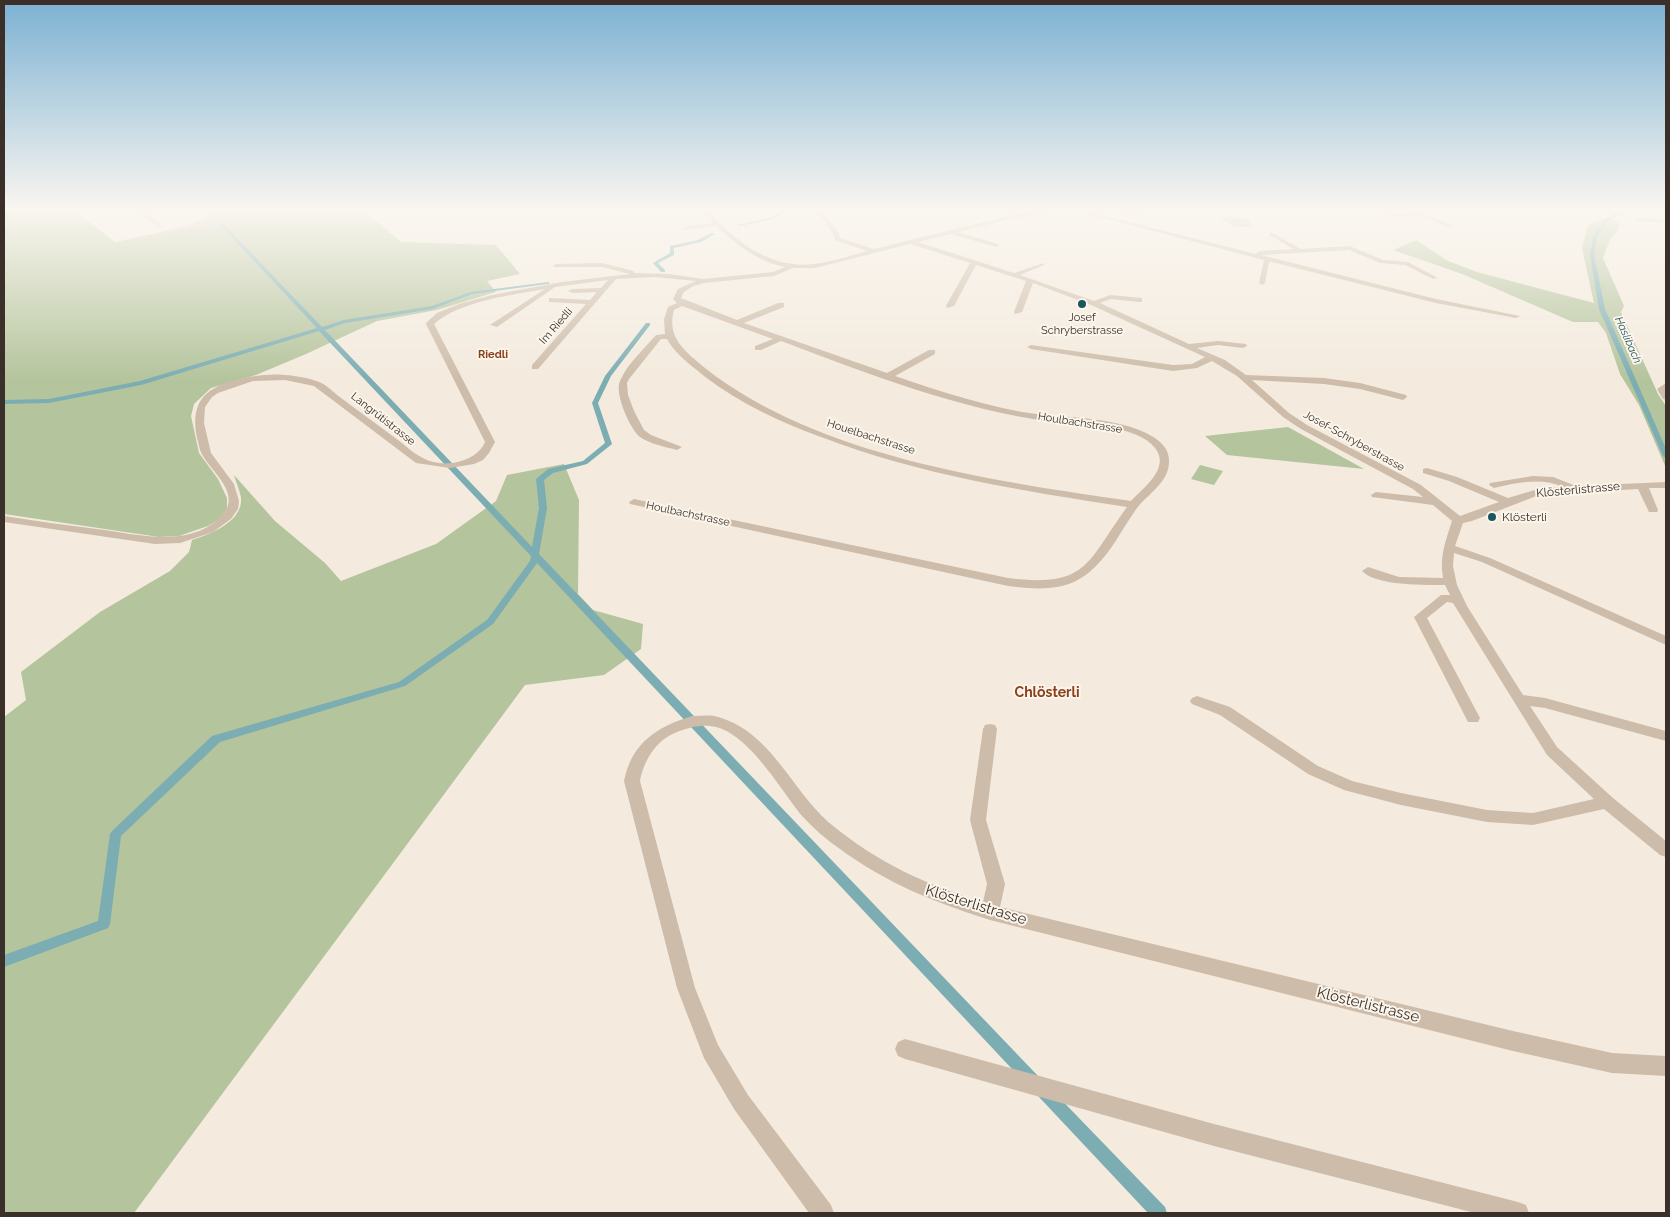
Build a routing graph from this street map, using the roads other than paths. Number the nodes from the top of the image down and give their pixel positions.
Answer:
1 (614, 268) edge
2 (788, 268) edge
3 (971, 268) edge
4 (989, 268) edge
5 (1033, 268) edge
6 (1265, 268) edge
7 (1302, 268) edge
8 (1415, 268) edge
9 (639, 275) junction
10 (1014, 276) junction
11 (614, 277) junction
12 (1435, 278) dead end
13 (705, 280) junction
14 (1030, 280) junction
15 (1262, 283) dead end
16 (553, 285) junction
17 (603, 290) junction
18 (572, 291) dead end
19 (552, 300) dead end
20 (1139, 300) dead end
21 (593, 302) junction
22 (682, 303) junction
23 (1094, 303) junction
24 (781, 305) dead end
25 (950, 306) dead end
26 (1482, 310) junction
27 (1018, 312) dead end
28 (1516, 316) dead end
29 (1488, 320) dead end
30 (737, 323) junction
31 (494, 326) dead end
32 (669, 336) junction
33 (782, 338) junction
34 (1190, 346) junction
35 (1243, 346) dead end
36 (1031, 347) dead end
37 (758, 348) dead end
38 (932, 352) dead end
39 (1213, 358) junction
40 (535, 367) dead end
41 (888, 376) junction
42 (1244, 378) junction
43 (1666, 386) edge
44 (1403, 397) dead end
45 (1666, 397) edge
46 (677, 447) dead end
47 (1427, 471) dead end
48 (1494, 485) dead end
49 (1642, 485) junction
50 (1666, 485) edge
51 (1575, 489) junction
52 (1376, 495) dead end
53 (634, 502) dead end
54 (1438, 502) junction
55 (1508, 502) junction
56 (1134, 505) junction
57 (1652, 510) dead end
58 (4, 519) edge
59 (1458, 520) junction
60 (1449, 548) junction
61 (1368, 571) dead end
62 (1450, 581) junction
63 (1458, 600) junction
64 (1666, 641) edge
65 (1518, 699) junction
66 (1197, 701) dead end
67 (1473, 718) dead end
68 (990, 729) dead end
69 (1666, 736) edge
70 (1607, 802) junction
71 (1666, 850) edge
72 (990, 912) junction
73 (905, 1049) dead end
74 (1666, 1066) edge
75 (824, 1213) edge
76 (1518, 1213) edge

1 - 9 street
2 - 13 street
3 - 25 street
4 - 10 street, Josef-Schryberstrasse
5 - 10 street
6 - 15 street
7 - 26 street
8 - 12 street
9 - 11 street, Langrütistrasse
9 - 13 street, Langrütistrasse
10 - 14 street, Josef-Schryberstrasse
11 - 16 street, Langrütistrasse
11 - 17 street, Im Riedli
13 - 22 street
14 - 23 street, Josef-Schryberstrasse
14 - 27 street
16 - 31 street
16 - 58 street, Langrütistrasse
17 - 18 street
17 - 21 street, Im Riedli
19 - 21 street
20 - 23 street
21 - 40 street, Im Riedli
22 - 30 street, Houlbachstrasse
22 - 32 street
23 - 34 street, Josef-Schryberstrasse
24 - 30 street
26 - 28 street
26 - 29 street
30 - 33 street, Houlbachstrasse
32 - 46 street
32 - 56 street, Houelbachstrasse
33 - 37 street
33 - 41 street, Houlbachstrasse
34 - 35 street
34 - 39 street, Josef-Schryberstrasse
36 - 39 street
38 - 41 street
39 - 42 street, Josef-Schryberstrasse
41 - 56 street, Houlbachstrasse
42 - 44 street
42 - 54 street, Josef-Schryberstrasse
43 - 45 street
47 - 55 street
48 - 51 street
49 - 50 street, Klösterlistrasse
49 - 51 street, Klösterlistrasse
49 - 57 street
51 - 55 street, Klösterlistrasse
52 - 54 street
53 - 56 street, Houlbachstrasse
54 - 59 street, Josef-Schryberstrasse
55 - 59 street, Klösterlistrasse
59 - 60 street
60 - 62 street
60 - 64 street
61 - 62 street
62 - 63 street
63 - 65 street
63 - 67 street
65 - 69 street
65 - 70 street
66 - 70 street
68 - 72 street
70 - 71 street
72 - 74 street, Klösterlistrasse
72 - 75 street, Klösterlistrasse
73 - 76 street

